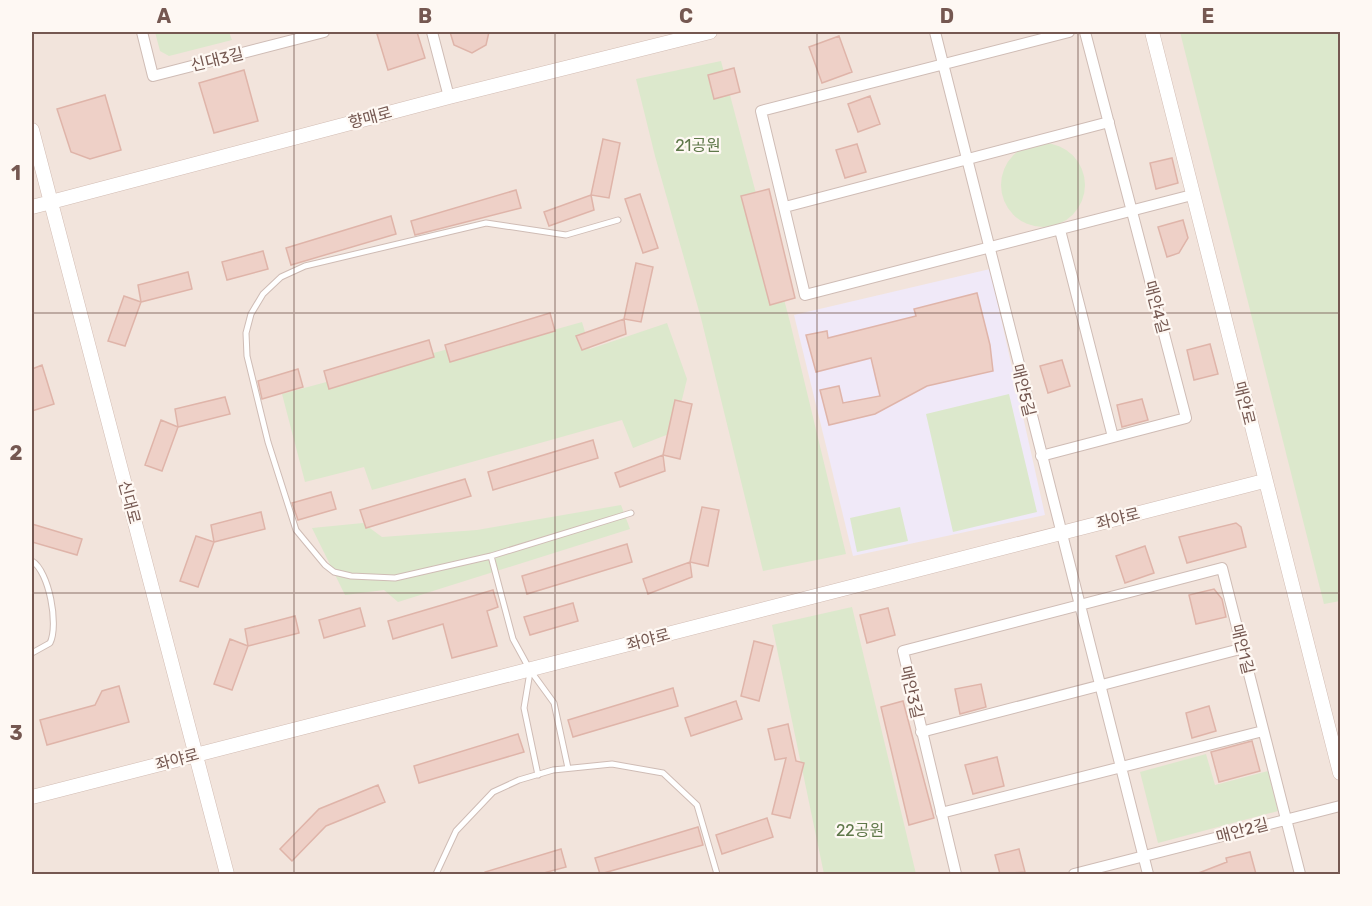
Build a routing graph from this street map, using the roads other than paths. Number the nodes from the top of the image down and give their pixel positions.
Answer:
1 (142, 32) edge
2 (324, 32) edge
3 (432, 32) edge
4 (710, 32) edge
5 (935, 32) edge
6 (1069, 32) edge
7 (1085, 32) edge
8 (1152, 32) edge
9 (944, 65) junction
10 (449, 97) junction
11 (1109, 122) junction
12 (32, 130) edge
13 (967, 158) junction
14 (1192, 195) junction
15 (51, 202) junction
16 (32, 207) edge
17 (786, 207) junction
18 (1133, 211) junction
19 (618, 220) dead end
20 (1060, 230) junction
21 (989, 248) junction
22 (1113, 437) junction
23 (1041, 456) junction
24 (1264, 482) junction
25 (631, 513) dead end
26 (1060, 532) junction
27 (491, 556) junction
28 (32, 561) edge
29 (1078, 605) junction
30 (1244, 648) junction
31 (32, 653) edge
32 (530, 670) junction
33 (1099, 686) junction
34 (1263, 731) junction
35 (921, 732) junction
36 (197, 754) junction
37 (1120, 767) junction
38 (568, 768) junction
39 (1341, 773) edge
40 (538, 775) junction
41 (32, 797) edge
42 (1341, 806) edge
43 (941, 813) junction
44 (1286, 819) junction
45 (1143, 856) junction
46 (227, 874) edge
47 (436, 874) edge
48 (717, 874) edge
49 (956, 874) edge
50 (1074, 874) edge
51 (1148, 874) edge
52 (1300, 874) edge

1 - 2 street, 신대3길
3 - 10 street
4 - 10 street, 향매로
5 - 9 street, 매안5길
6 - 9 street
7 - 11 street, 매안4길
8 - 14 street, 매안로
9 - 13 street, 매안5길
9 - 17 street
10 - 15 street, 향매로
11 - 13 street
11 - 18 street, 매안4길
12 - 15 street, 신대로
13 - 17 street
13 - 21 street, 매안5길
14 - 18 street
14 - 24 street, 매안로
15 - 16 street, 향매로
15 - 36 street, 신대로
17 - 21 street
18 - 20 street
18 - 22 street, 매안4길
19 - 27 lane
20 - 21 street
20 - 22 street
21 - 23 street, 매안5길
22 - 23 street, 매안4길
23 - 26 street, 매안5길
24 - 26 street, 좌야로
24 - 39 street, 매안로
25 - 27 lane
26 - 29 street
26 - 32 street, 좌야로
27 - 32 lane
28 - 31 lane
29 - 30 street, 매안1길
29 - 33 street
29 - 35 street, 매안3길
30 - 33 street
30 - 34 street, 매안1길
32 - 36 street, 좌야로
32 - 38 lane
32 - 40 lane
33 - 35 street
33 - 37 street
34 - 37 street
34 - 44 street, 매안1길
35 - 43 street, 매안3길
36 - 41 street, 좌야로
36 - 46 street, 신대로
37 - 43 street
37 - 45 street
38 - 40 lane
38 - 48 lane
40 - 47 lane
42 - 44 street, 매안2길
43 - 49 street, 매안3길
44 - 45 street, 매안2길
44 - 52 street, 매안1길
45 - 50 street, 매안2길
45 - 51 street

